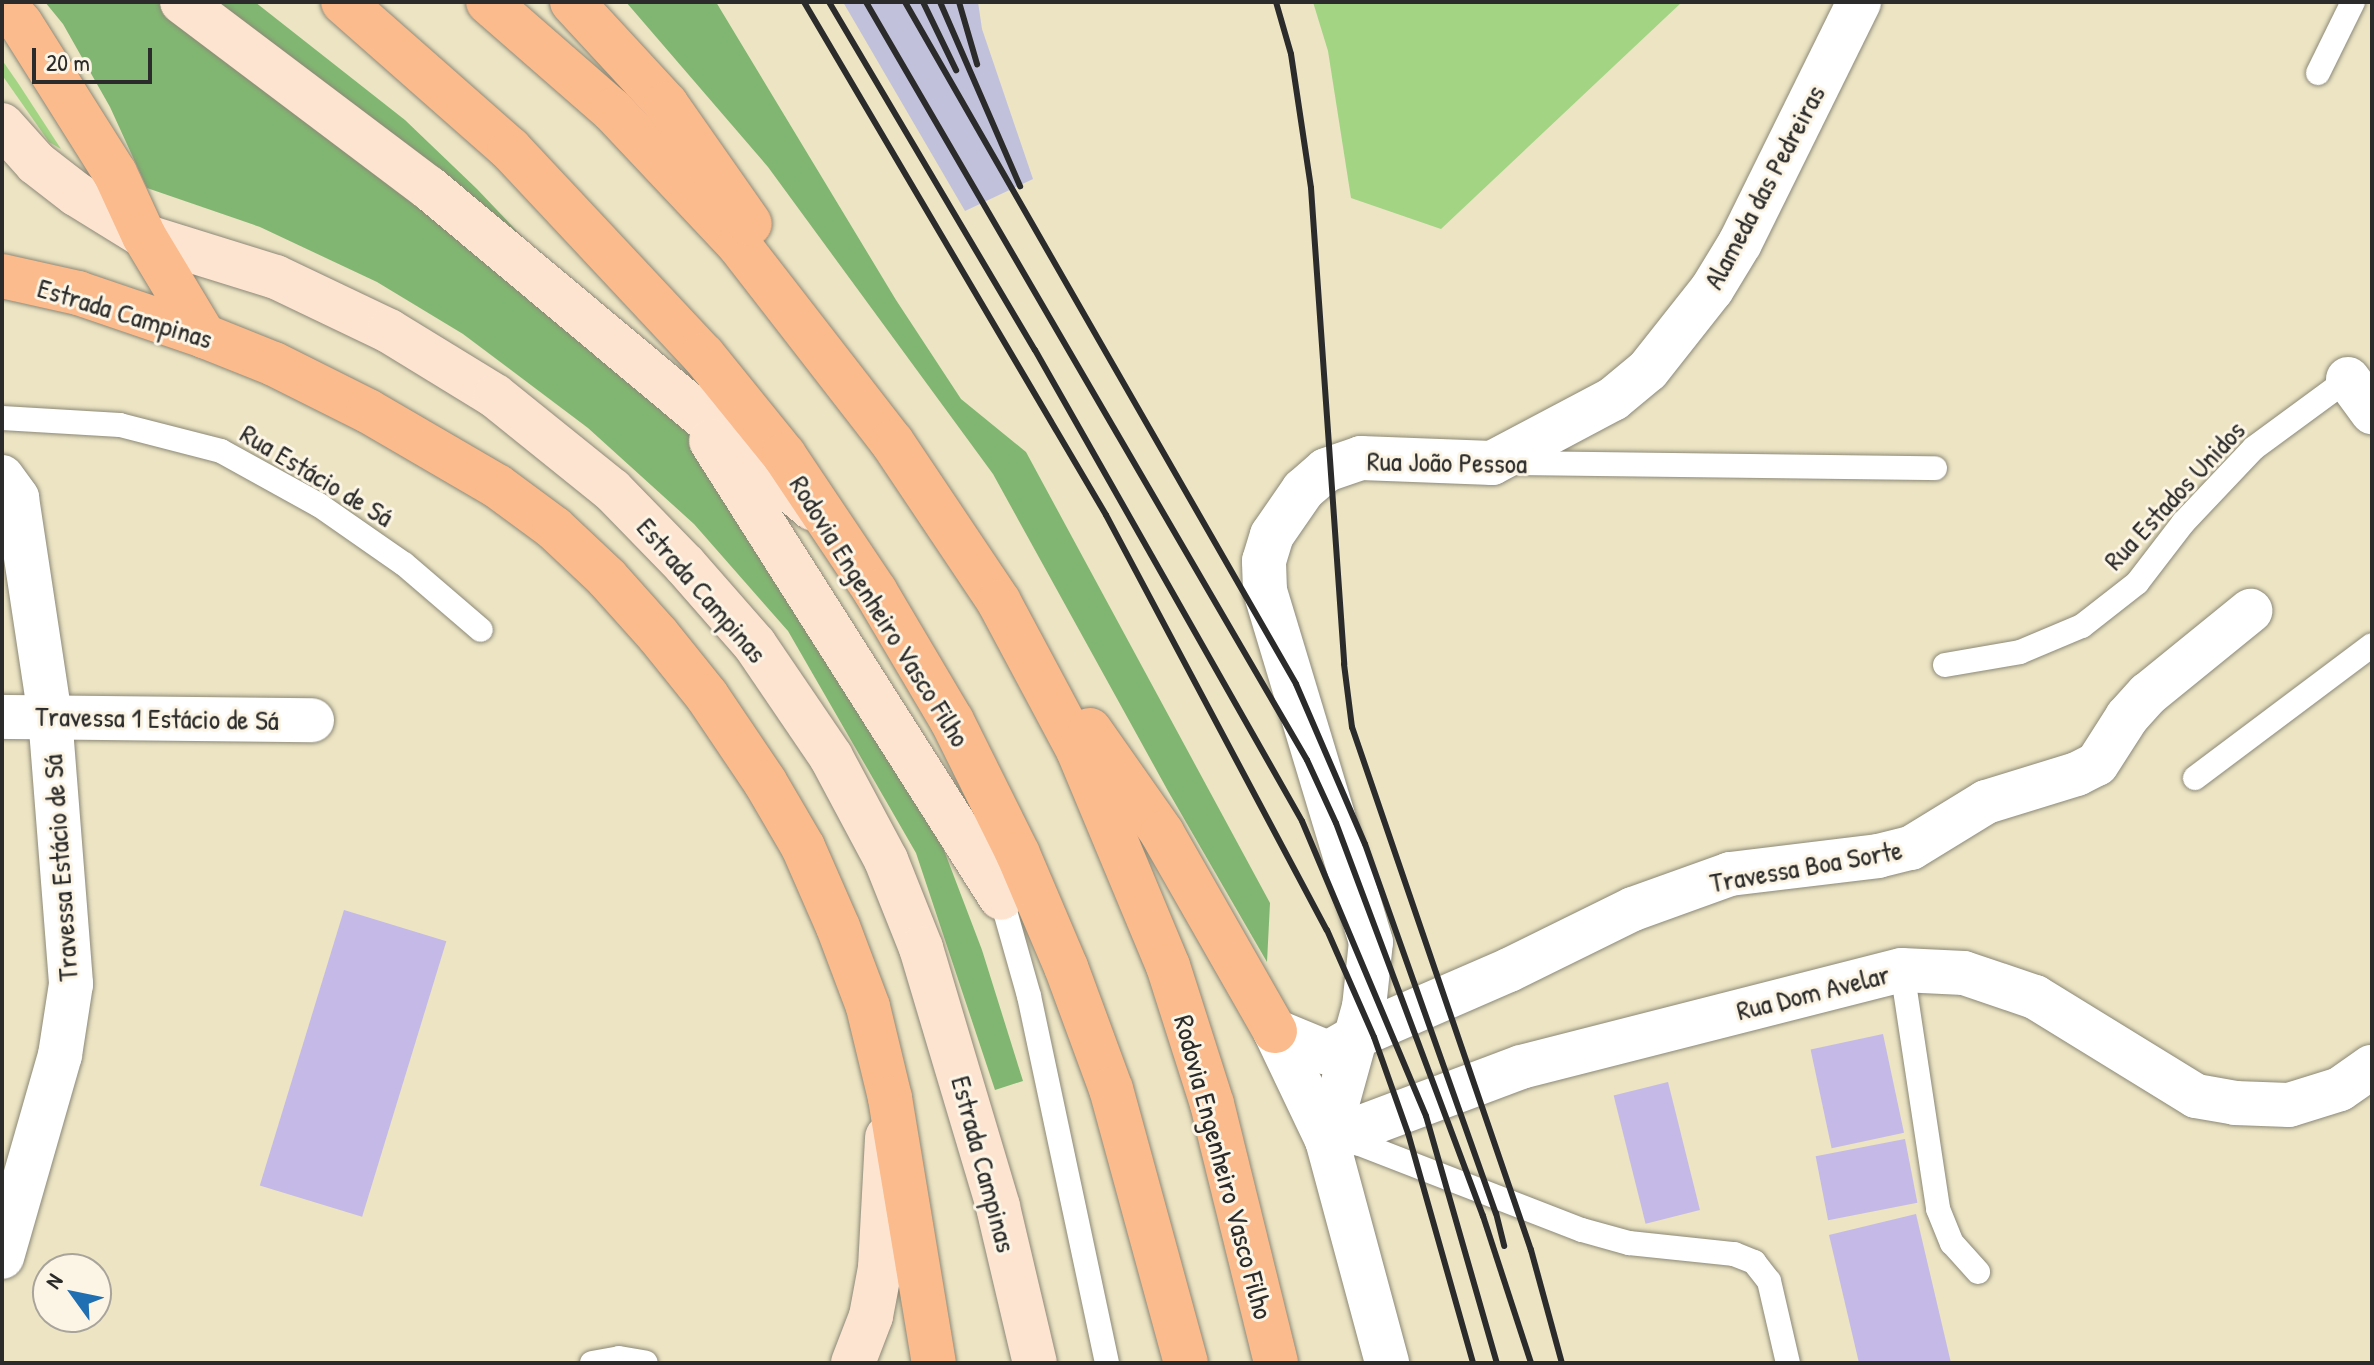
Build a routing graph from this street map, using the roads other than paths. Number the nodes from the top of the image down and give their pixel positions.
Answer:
1 (3, 2) edge
2 (182, 2) edge
3 (343, 2) edge
4 (488, 2) edge
5 (572, 2) edge
6 (1859, 2) edge
7 (2353, 2) edge
8 (2318, 73) dead end
9 (2, 125) edge
10 (144, 236) junction
11 (2, 276) edge
12 (204, 336) junction
13 (2360, 395) edge
14 (689, 405) junction
15 (2, 418) edge
16 (892, 442) junction
17 (1492, 463) junction
18 (1935, 468) dead end
19 (2, 477) edge
20 (828, 521) junction
21 (999, 602) junction
22 (2250, 611) dead end
23 (481, 630) dead end
24 (2372, 645) edge
25 (1945, 665) dead end
26 (50, 716) junction
27 (2, 717) edge
28 (312, 720) dead end
29 (952, 721) junction
30 (2195, 778) dead end
31 (1001, 898) junction
32 (1902, 970) junction
33 (1275, 1031) junction
34 (1357, 1036) junction
35 (2372, 1067) edge
36 (890, 1098) junction
37 (1327, 1140) junction
38 (2, 1257) edge
39 (1978, 1272) dead end
40 (592, 1363) edge
41 (646, 1363) edge
42 (853, 1363) edge
43 (934, 1363) edge
44 (1035, 1363) edge
45 (1107, 1363) edge
46 (1186, 1363) edge
47 (1276, 1363) edge
48 (1387, 1363) edge
49 (1788, 1363) edge

1 - 10 main road
2 - 14 main road
3 - 20 main road, Rodovia Engenheiro Vasco Filho
4 - 16 main road, Rodovia Engenheiro Vasco Filho
5 - 16 main road
6 - 17 street, Alameda das Pedreiras
7 - 8 lane
9 - 10 main road, Estrada Campinas
10 - 12 main road
10 - 44 main road, Estrada Campinas
11 - 12 main road, Estrada Campinas
12 - 36 main road, Estrada Campinas
13 - 25 lane, Rua Estados Unidos
14 - 20 main road
14 - 31 main road
15 - 23 lane, Rua Estácio de Sá
16 - 21 main road, Rodovia Engenheiro Vasco Filho
17 - 18 lane, Rua João Pessoa
17 - 34 street, Rua João Pessoa
19 - 26 street, Travessa Estácio de Sá
20 - 29 main road, Rodovia Engenheiro Vasco Filho
21 - 33 main road
21 - 47 main road, Rodovia Engenheiro Vasco Filho
22 - 34 street, Travessa Boa Sorte
24 - 30 lane
26 - 27 street, Travessa 1 Estácio de Sá
26 - 28 street, Travessa 1 Estácio de Sá
26 - 38 street, Travessa Estácio de Sá
29 - 31 lane
29 - 46 main road, Rodovia Engenheiro Vasco Filho
31 - 45 lane
32 - 35 street, Rua Dom Avelar
32 - 37 street, Rua Dom Avelar
32 - 39 lane
33 - 34 street
33 - 37 street
34 - 37 street, Rua João Pessoa
36 - 42 main road, Estrada Campinas
36 - 43 main road
37 - 48 street
37 - 49 lane
40 - 41 lane

